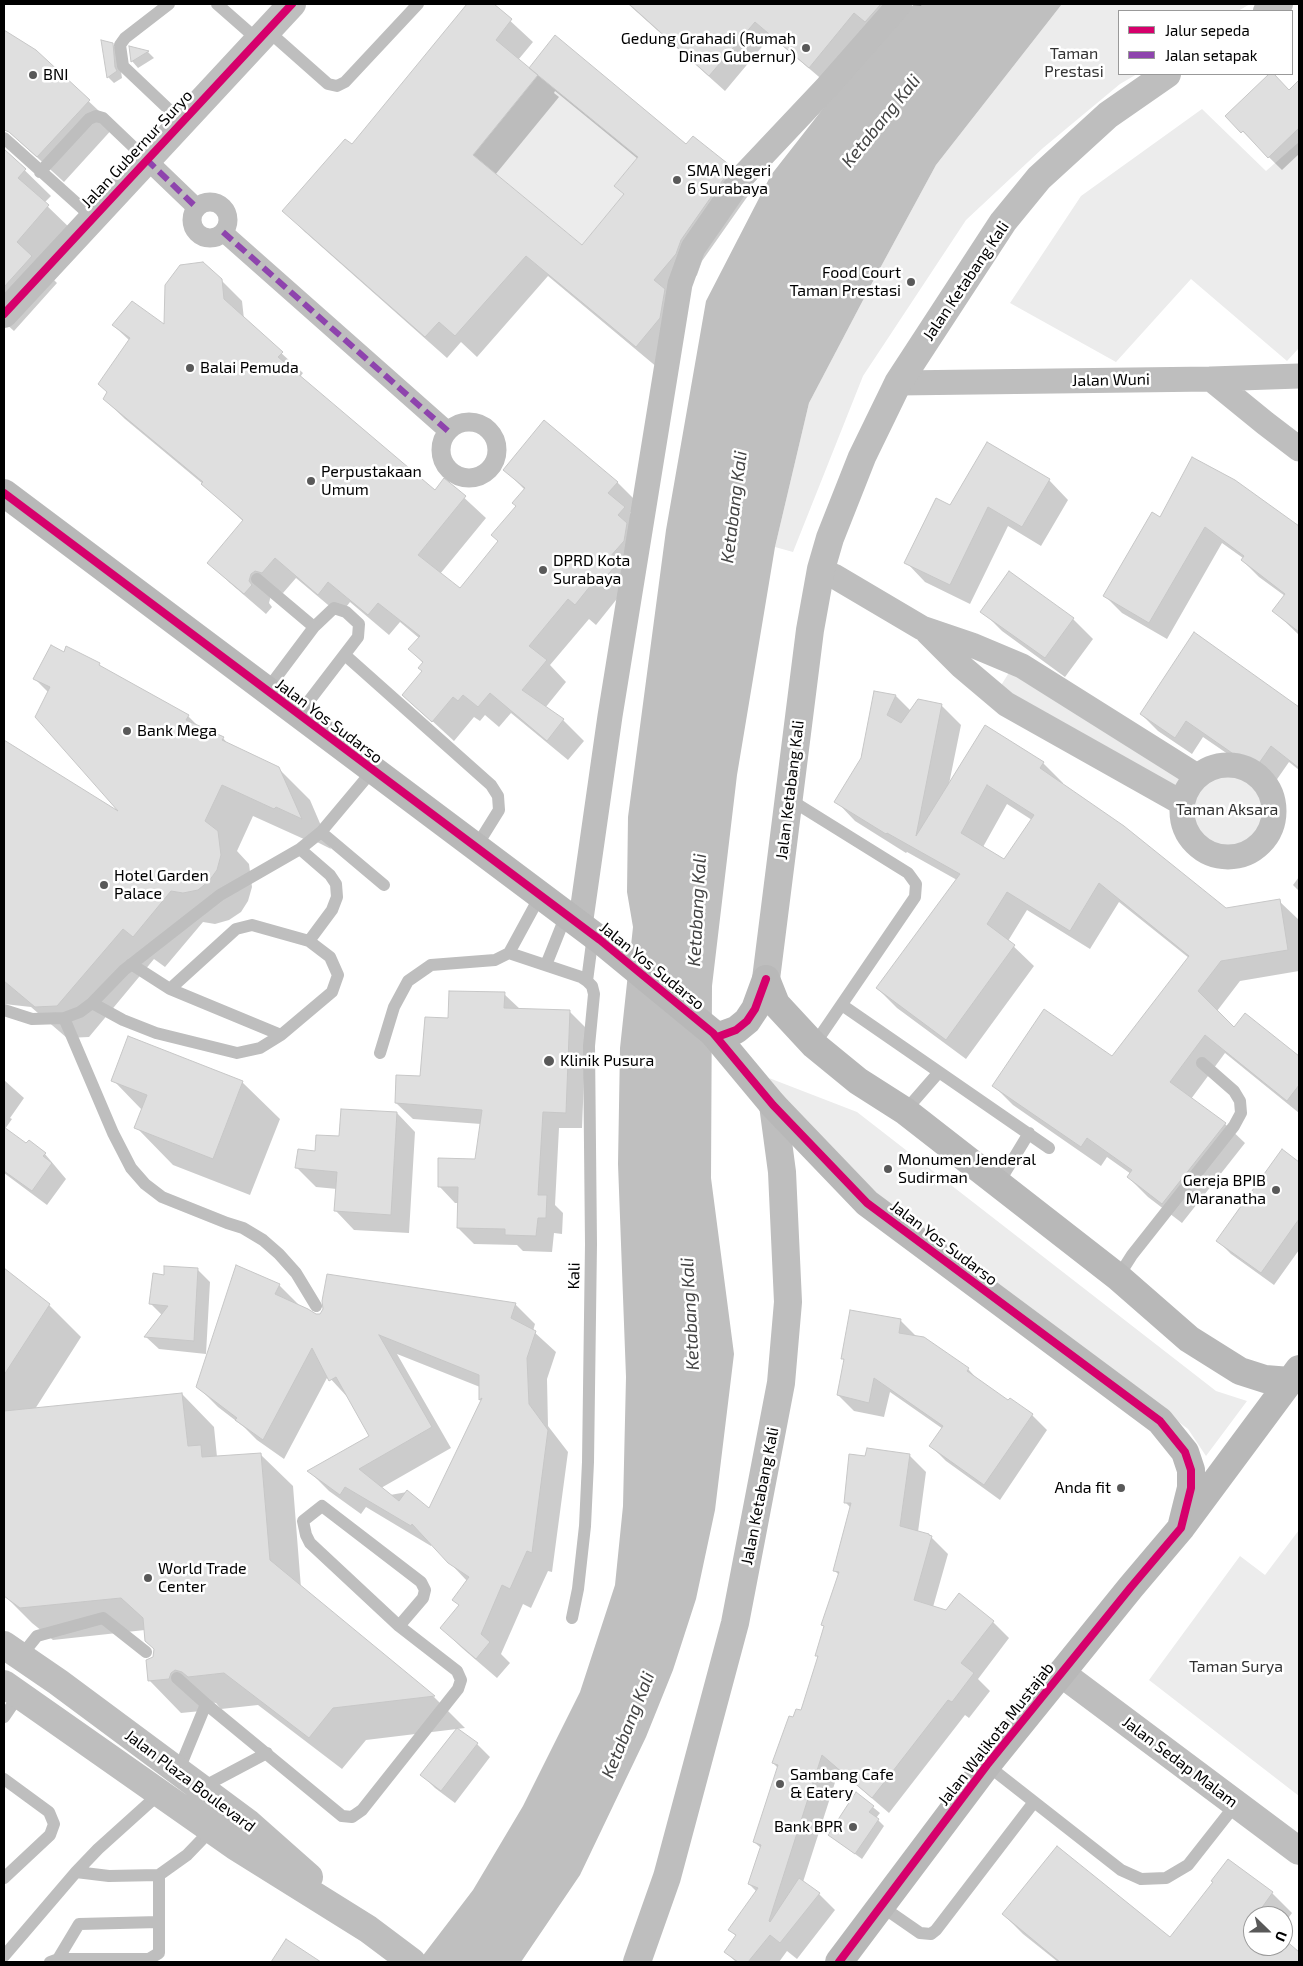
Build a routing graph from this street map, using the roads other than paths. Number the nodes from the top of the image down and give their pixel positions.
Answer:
1 (169, 4) edge
2 (217, 4) edge
3 (292, 4) edge
4 (418, 4) edge
5 (900, 4) edge
6 (262, 35) junction
7 (1166, 75) edge
8 (181, 121) junction
9 (4, 138) edge
10 (146, 159) junction
11 (40, 172) junction
12 (92, 217) junction
13 (4, 314) edge
14 (1299, 376) edge
15 (1211, 379) junction
16 (898, 383) junction
17 (448, 431) dead end
18 (1299, 449) edge
19 (4, 493) edge
20 (830, 538) junction
21 (834, 576) junction
22 (257, 579) dead end
23 (815, 601) junction
24 (314, 627) junction
25 (922, 628) junction
26 (344, 655) junction
27 (266, 691) junction
28 (299, 714) junction
29 (373, 770) junction
30 (1197, 776) junction
31 (789, 799) junction
32 (1182, 804) junction
33 (321, 832) junction
34 (476, 847) junction
35 (300, 849) junction
36 (384, 884) dead end
37 (540, 896) junction
38 (585, 929) junction
39 (309, 941) junction
40 (508, 953) junction
41 (131, 964) junction
42 (546, 965) junction
43 (766, 979) junction
44 (587, 980) junction
45 (170, 989) junction
46 (92, 1003) junction
47 (842, 1005) junction
48 (4, 1010) edge
49 (64, 1018) junction
50 (281, 1034) junction
51 (715, 1035) junction
52 (814, 1045) junction
53 (380, 1053) dead end
54 (1202, 1063) dead end
55 (939, 1072) junction
56 (773, 1106) junction
57 (905, 1111) junction
58 (1029, 1133) junction
59 (1049, 1148) dead end
60 (998, 1184) junction
61 (1118, 1277) junction
62 (316, 1306) dead end
63 (1295, 1375) edge
64 (1181, 1528) junction
65 (572, 1618) dead end
66 (399, 1626) junction
67 (146, 1652) dead end
68 (21, 1656) edge
69 (1061, 1673) junction
70 (177, 1678) dead end
71 (9, 1686) edge
72 (206, 1704) junction
73 (4, 1717) edge
74 (267, 1753) junction
75 (987, 1765) junction
76 (178, 1772) junction
77 (6, 1786) edge
78 (200, 1788) junction
79 (159, 1794) junction
80 (1034, 1802) junction
81 (1236, 1804) junction
82 (210, 1830) junction
83 (1299, 1851) edge
84 (76, 1872) junction
85 (158, 1875) junction
86 (667, 1877) junction
87 (4, 1878) edge
88 (880, 1906) junction
89 (159, 1922) junction
90 (368, 1929) junction
91 (4, 1956) edge
92 (404, 1956) edge
93 (54, 1961) edge
94 (637, 1962) edge
95 (656, 1962) edge
96 (839, 1962) edge

1 - 8 lane
2 - 6 lane
3 - 6 street, Jalan Gubernur Suryo
4 - 6 lane
5 - 38 street
6 - 8 street, Jalan Gubernur Suryo
7 - 16 street, Jalan Ketabang Kali
8 - 10 street, Jalan Gubernur Suryo
9 - 11 lane
10 - 11 lane
10 - 12 street, Jalan Gubernur Suryo
10 - 17 street
11 - 12 lane
12 - 13 street, Jalan Gubernur Suryo
14 - 15 street, Jalan Wuni
15 - 16 street, Jalan Wuni
15 - 18 street
16 - 20 street, Jalan Ketabang Kali
19 - 27 main road, Jalan Yos Sudarso
20 - 21 street
20 - 23 street, Jalan Ketabang Kali
21 - 23 street, Jalan Ketabang Kali
21 - 25 street
22 - 24 lane
23 - 31 street, Jalan Ketabang Kali
24 - 26 lane
24 - 27 lane
25 - 30 street
25 - 32 street
26 - 28 lane
26 - 34 lane
27 - 28 main road, Jalan Yos Sudarso
28 - 29 main road, Jalan Yos Sudarso
29 - 33 lane
29 - 34 main road, Jalan Yos Sudarso
30 - 32 street
30 - 32 street
31 - 43 street, Jalan Ketabang Kali
31 - 47 lane
33 - 35 lane
33 - 36 lane
34 - 37 main road, Jalan Yos Sudarso
35 - 39 lane
35 - 41 lane
37 - 38 main road, Jalan Yos Sudarso
37 - 40 lane
38 - 42 lane
38 - 44 lane, Kali
38 - 51 main road, Jalan Yos Sudarso
39 - 45 lane
39 - 50 lane
40 - 42 lane
40 - 53 lane
41 - 45 lane
41 - 46 lane
42 - 44 lane
43 - 51 main road
43 - 52 main road
44 - 65 lane, Kali
45 - 50 lane
46 - 49 lane
46 - 50 lane
47 - 52 lane
47 - 55 lane
48 - 49 lane
49 - 62 lane
51 - 56 main road, Jalan Yos Sudarso
52 - 57 main road
54 - 61 lane
55 - 57 lane
55 - 58 lane
56 - 64 main road, Jalan Yos Sudarso
56 - 86 street, Jalan Ketabang Kali
57 - 60 main road
58 - 59 lane
58 - 60 lane
60 - 61 main road
61 - 63 main road
63 - 64 main road, Jalan Walikota Mustajab
64 - 69 main road, Jalan Walikota Mustajab
66 - 66 lane
66 - 74 lane
67 - 68 lane
68 - 71 street
68 - 76 street, Jalan Plaza Boulevard
69 - 75 main road, Jalan Walikota Mustajab
69 - 81 street, Jalan Sedap Malam
70 - 72 lane
71 - 73 lane
71 - 79 street, Jalan Plaza Boulevard
72 - 74 lane
72 - 76 lane
74 - 78 lane
75 - 80 lane
75 - 88 main road, Jalan Walikota Mustajab
76 - 78 street, Jalan Plaza Boulevard
77 - 87 lane
78 - 90 street, Jalan Plaza Boulevard
79 - 82 street, Jalan Plaza Boulevard
79 - 84 lane
80 - 81 lane
80 - 88 lane
81 - 83 street, Jalan Sedap Malam
82 - 85 lane
82 - 90 street, Jalan Plaza Boulevard
84 - 85 lane
84 - 91 lane
85 - 89 lane
86 - 94 street, Jalan Ketabang Kali
86 - 95 street, Jalan Ketabang Kali
88 - 96 main road, Jalan Walikota Mustajab
89 - 93 lane
89 - 93 lane
90 - 92 street, Jalan Plaza Boulevard

